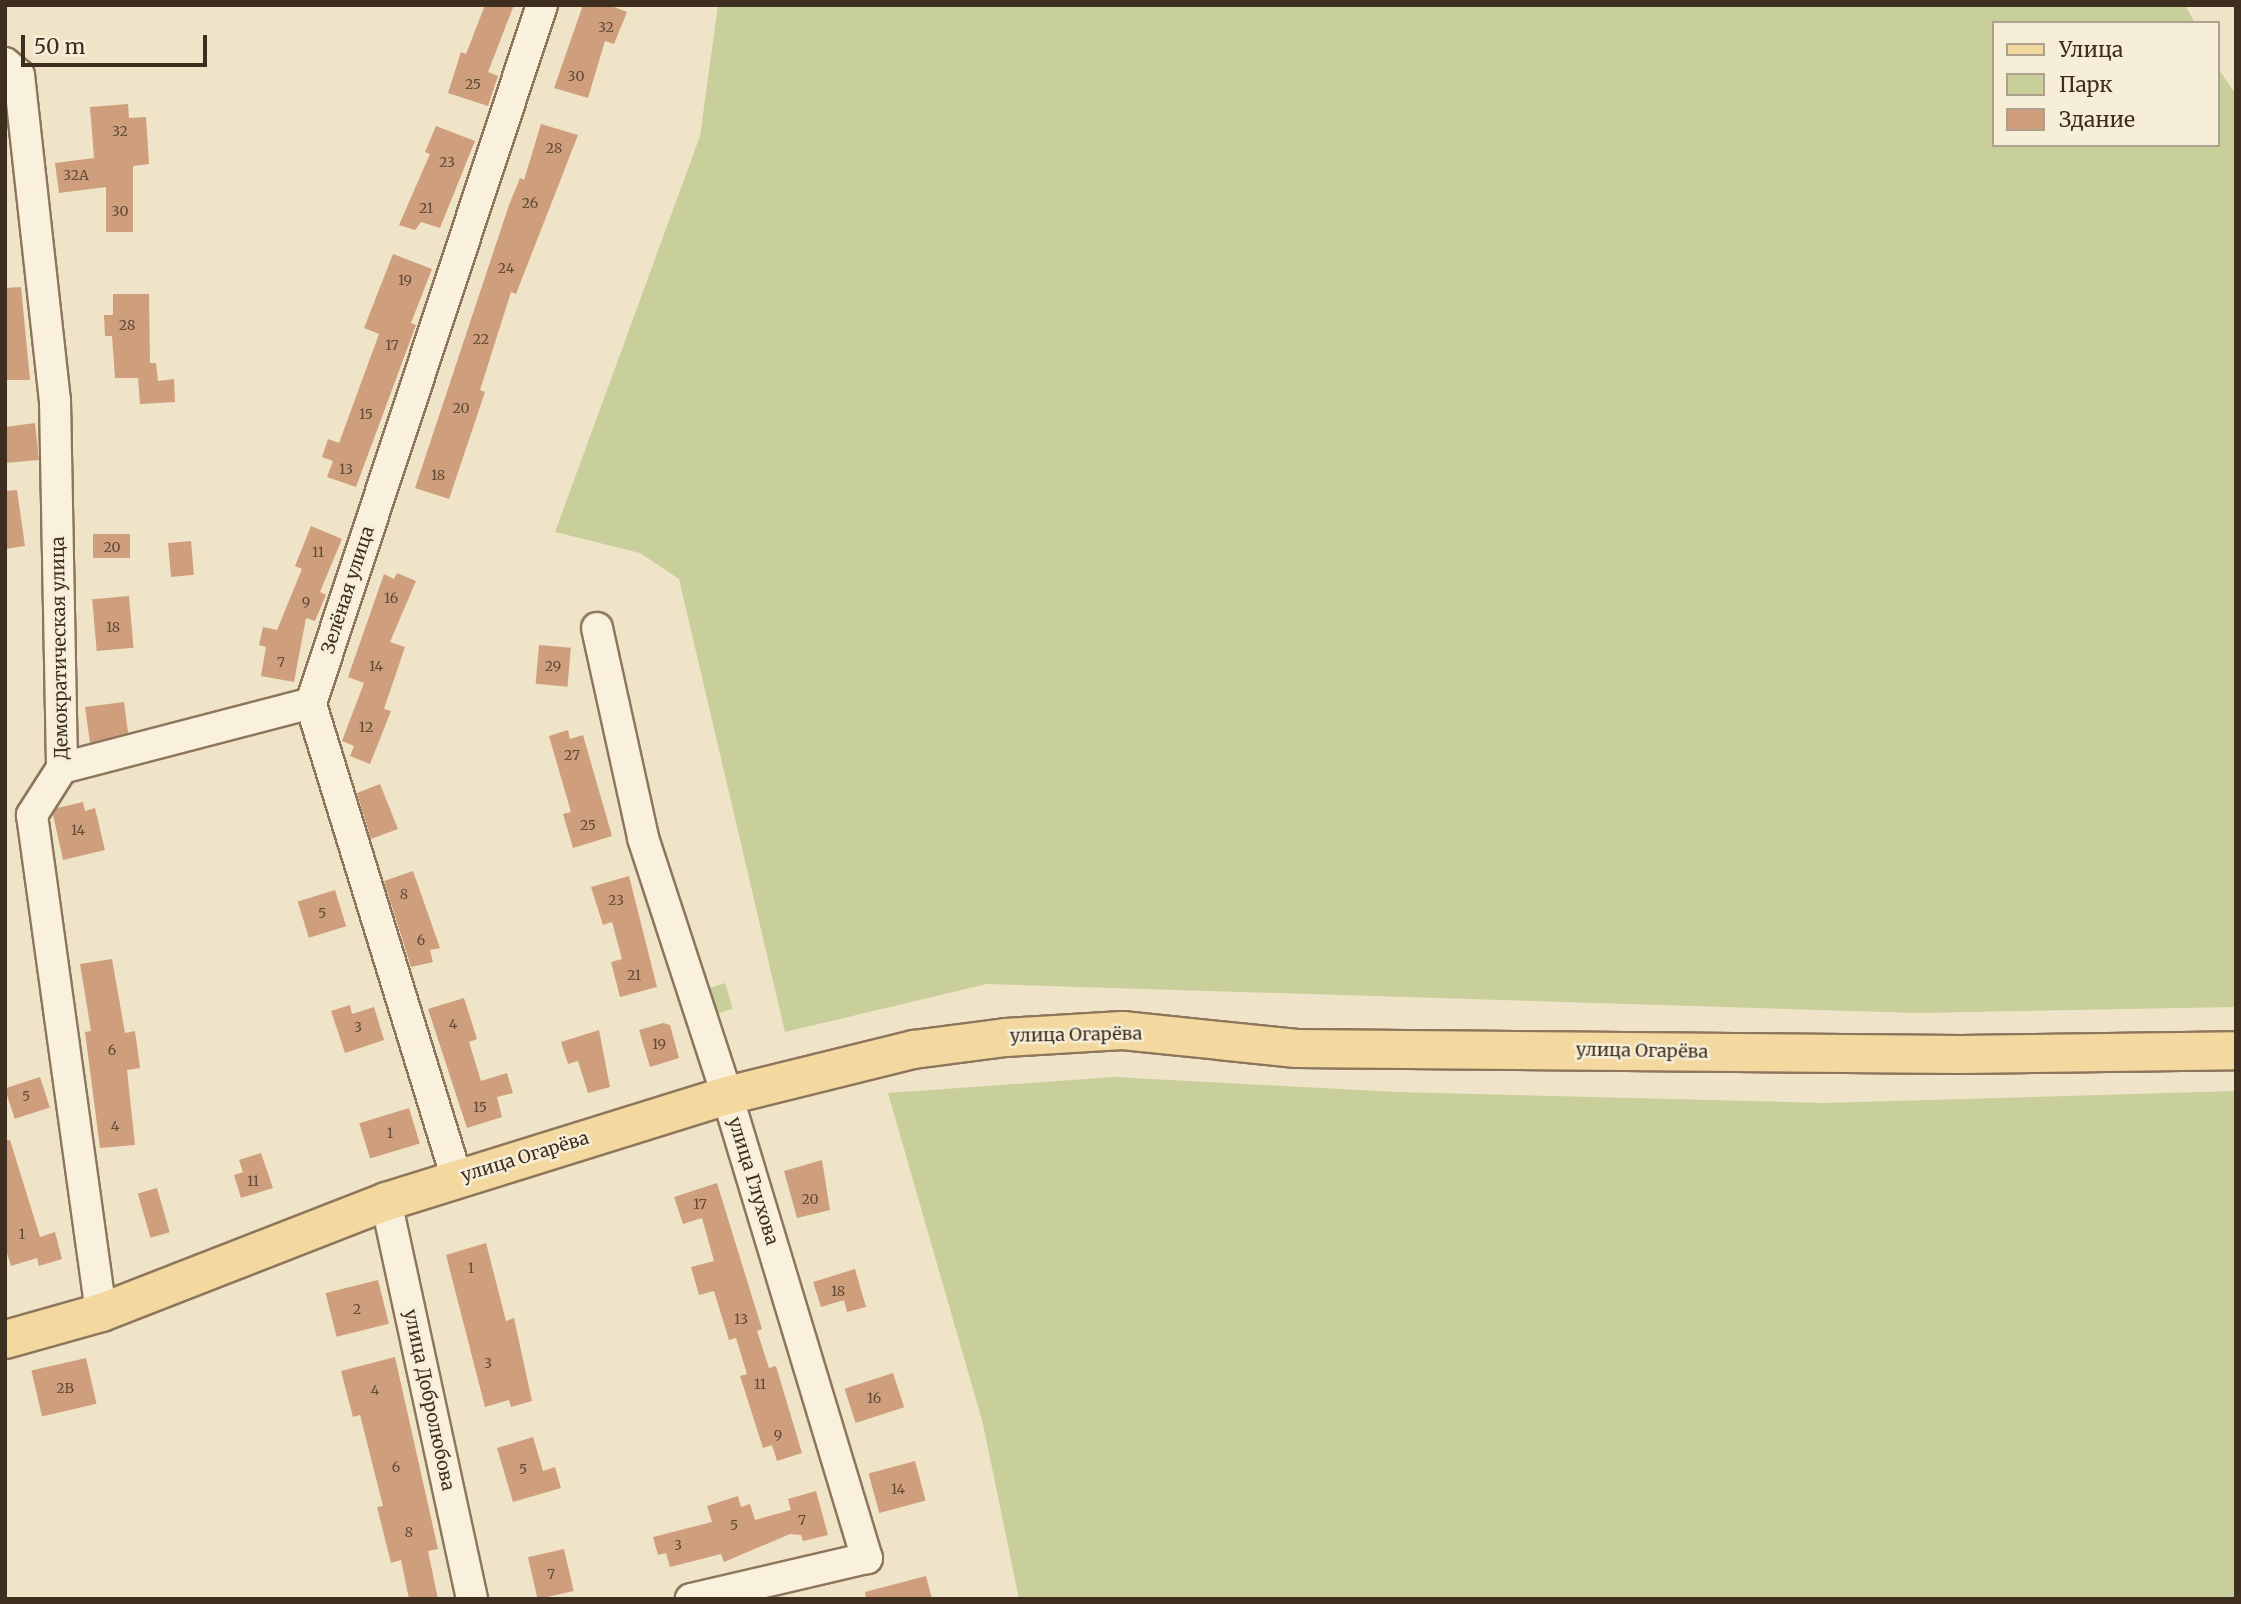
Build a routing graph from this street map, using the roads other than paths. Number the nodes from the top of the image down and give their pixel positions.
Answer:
1 (542, 5) edge
2 (5, 63) edge
3 (597, 628) dead end
4 (311, 703) junction
5 (62, 768) junction
6 (2236, 1050) edge
7 (727, 1095) junction
8 (457, 1178) junction
9 (386, 1201) junction
10 (101, 1312) junction
11 (5, 1339) edge
12 (472, 1599) edge
13 (691, 1599) edge

1 - 4 street, Зелёная улица
2 - 5 street, Демократическая улица
3 - 7 street, улица Глухова
4 - 5 street
4 - 8 street
5 - 10 street, Демократическая улица
6 - 7 main road, улица Огарёва
7 - 8 main road, улица Огарёва
7 - 13 street, улица Глухова
8 - 9 main road, улица Огарёва
9 - 10 main road, улица Огарёва
9 - 12 street, улица Добролюбова
10 - 11 main road, улица Огарёва

